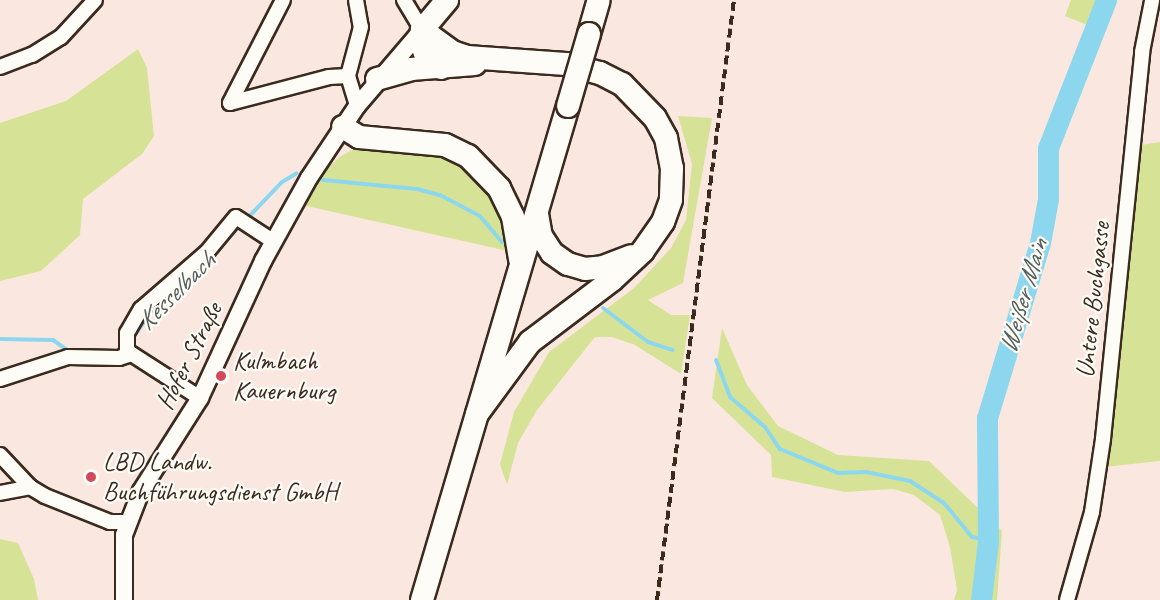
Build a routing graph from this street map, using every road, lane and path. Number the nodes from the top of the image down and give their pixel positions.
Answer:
1 (95, 0) edge
2 (283, 0) edge
3 (356, 0) edge
4 (404, 0) edge
5 (447, 0) edge
6 (599, 0) edge
7 (1152, 1) edge
8 (422, 30) junction
9 (500, 60) junction
10 (0, 67) edge
11 (441, 68) junction
12 (348, 76) junction
13 (377, 80) junction
14 (357, 106) junction
15 (343, 127) junction
16 (537, 214) junction
17 (274, 242) junction
18 (643, 251) junction
19 (520, 263) junction
20 (128, 349) junction
21 (0, 379) edge
22 (200, 398) junction
23 (477, 414) junction
24 (0, 455) edge
25 (30, 487) junction
26 (0, 493) edge
27 (128, 522) junction
28 (124, 600) edge
29 (422, 600) edge
30 (1067, 600) edge

1 - 10 street
2 - 12 street
3 - 12 street
4 - 8 street
5 - 8 highway
6 - 16 highway, bridge
7 - 30 street, Untere Buchgasse
8 - 9 highway
8 - 11 highway
8 - 13 street, Hofer Straße
9 - 11 highway
9 - 18 highway
11 - 13 highway
12 - 14 street
13 - 14 street, Hofer Straße
14 - 15 street, Hofer Straße
15 - 17 street, Hofer Straße
15 - 19 highway
16 - 18 highway
16 - 19 highway
17 - 20 street
17 - 22 street, Hofer Straße
18 - 23 highway
19 - 23 highway
20 - 21 street
20 - 22 street
22 - 27 street, Hofer Straße
23 - 29 highway
24 - 25 street
25 - 26 street
25 - 27 street
27 - 28 street, Hofer Straße

